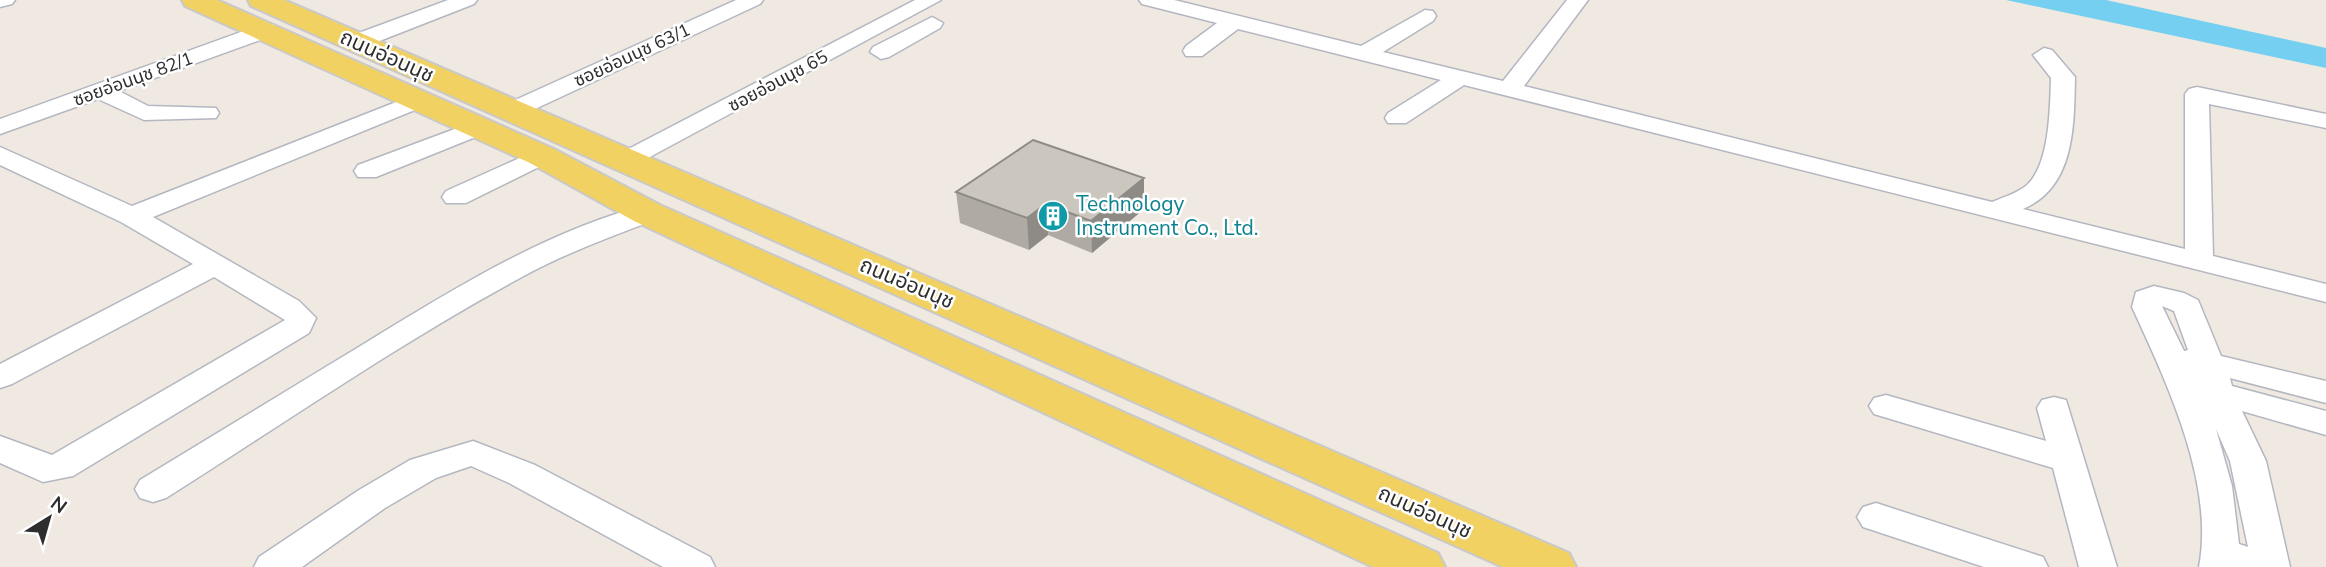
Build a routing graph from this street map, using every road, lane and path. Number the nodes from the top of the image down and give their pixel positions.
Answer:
1 (195, 0) edge
2 (467, 0) edge
3 (713, 0) edge
4 (1149, 0) edge
5 (1578, 0) edge
6 (745, 4) edge
7 (932, 11) edge
8 (263, 15) edge
9 (1425, 16) dead end
10 (1234, 22) junction
11 (878, 41) junction
12 (356, 42) junction
13 (1194, 51) dead end
14 (1364, 54) junction
15 (2044, 55) dead end
16 (1459, 78) junction
17 (100, 91) junction
18 (1508, 91) junction
19 (419, 100) junction
20 (207, 113) dead end
21 (1397, 118) dead end
22 (495, 119) junction
23 (2326, 121) edge
24 (0, 127) edge
25 (0, 155) edge
26 (542, 156) junction
27 (624, 161) junction
28 (367, 171) dead end
29 (587, 181) junction
30 (456, 197) dead end
31 (1996, 210) junction
32 (647, 213) junction
33 (131, 216) junction
34 (2199, 261) junction
35 (214, 265) junction
36 (2326, 293) edge
37 (1039, 340) junction
38 (1000, 373) junction
39 (2196, 373) junction
40 (0, 377) edge
41 (2326, 392) edge
42 (1886, 406) dead end
43 (2054, 408) dead end
44 (2326, 422) edge
45 (0, 448) edge
46 (2068, 460) junction
47 (153, 489) dead end
48 (1876, 517) dead end
49 (2219, 560) edge
50 (273, 567) edge
51 (696, 567) edge
52 (1420, 567) edge
53 (1552, 567) edge
54 (2029, 567) edge
55 (2098, 567) edge
56 (2261, 567) edge
57 (2271, 567) edge

1 - 8 main road, ถนนอ่อนนุช
2 - 12 street
3 - 6 street
4 - 10 street
5 - 18 street
6 - 22 street, ซอยอ่อนนุช 63/1
7 - 11 street, ซอยอ่อนนุช 65
7 - 11 street
8 - 12 main road, ถนนอ่อนนุช
8 - 17 street, ซอยอ่อนนุช 82/1
8 - 19 main road, ถนนอ่อนนุช
9 - 14 street
10 - 13 street
10 - 14 street
11 - 27 street, ซอยอ่อนนุช 65
12 - 22 main road, ถนนอ่อนนุช
14 - 16 street
15 - 31 street
16 - 18 street
16 - 21 street
17 - 20 street
17 - 24 street, ซอยอ่อนนุช 82/1
18 - 31 street
19 - 22 main road, ถนนอ่อนนุช
19 - 33 street
22 - 26 main road, ถนนอ่อนนุช
22 - 27 main road, ถนนอ่อนนุช
22 - 28 street, ซอยอ่อนนุช 63/1
23 - 34 street
25 - 33 street
26 - 29 main road, ถนนอ่อนนุช
26 - 30 street
27 - 29 main road
27 - 37 main road, ถนนอ่อนนุช
29 - 32 main road, ถนนอ่อนนุช
31 - 34 street
32 - 38 main road, ถนนอ่อนนุช
32 - 47 street
33 - 35 street
34 - 36 street
35 - 40 street
35 - 45 street
37 - 38 main road
37 - 53 main road, ถนนอ่อนนุช
38 - 52 main road, ถนนอ่อนนุช
39 - 41 street
39 - 44 street
39 - 49 street
39 - 57 street
42 - 46 street
43 - 46 street
46 - 55 street
48 - 54 street
49 - 56 street
50 - 51 street

